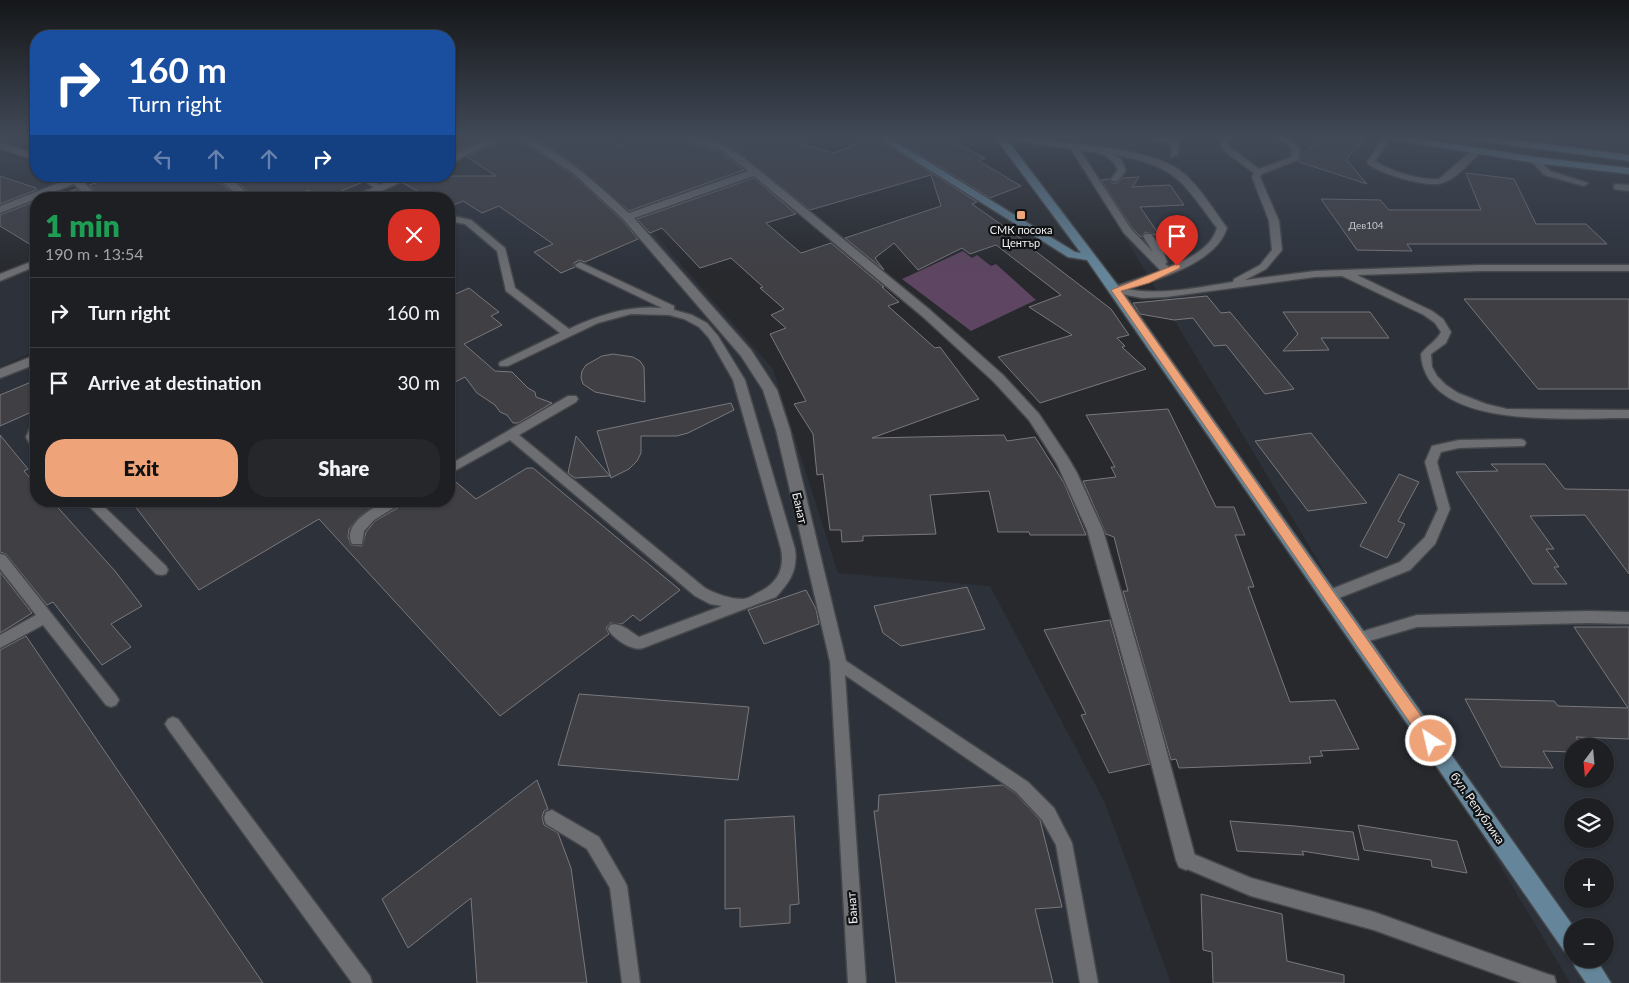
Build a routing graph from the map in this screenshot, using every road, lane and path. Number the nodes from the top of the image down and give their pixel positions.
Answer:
1 (63, 183) edge
2 (79, 183) edge
3 (229, 183) edge
4 (398, 183) edge
5 (590, 183) edge
6 (724, 183) edge
7 (768, 183) edge
8 (956, 183) edge
9 (1035, 183) edge
10 (1096, 183) edge
11 (1185, 183) edge
12 (1258, 183) edge
13 (1617, 187) dead end
14 (1629, 188) edge
15 (42, 192) edge
16 (88, 192) edge
17 (240, 192) edge
18 (382, 192) edge
19 (30, 197) edge
20 (0, 210) edge
21 (626, 217) junction
22 (455, 219) edge
23 (1148, 236) dead end
24 (1090, 256) junction
25 (580, 265) dead end
26 (30, 266) edge
27 (1629, 268) edge
28 (1166, 271) junction
29 (1344, 272) junction
30 (0, 278) edge
31 (1230, 285) junction
32 (1115, 290) junction
33 (688, 317) junction
34 (567, 334) junction
35 (30, 362) edge
36 (504, 364) dead end
37 (0, 374) edge
38 (572, 399) dead end
39 (1629, 414) edge
40 (510, 434) junction
41 (1520, 443) dead end
42 (455, 466) edge
43 (96, 507) edge
44 (386, 507) edge
45 (357, 540) dead end
46 (0, 558) edge
47 (161, 570) dead end
48 (1329, 596) junction
49 (749, 602) junction
50 (46, 616) junction
51 (1629, 618) edge
52 (614, 629) dead end
53 (1359, 638) junction
54 (0, 642) edge
55 (837, 661) junction
56 (111, 700) dead end
57 (173, 724) dead end
58 (552, 818) dead end
59 (1186, 860) joint
60 (1564, 932) edge
61 (1589, 968) edge
62 (363, 983) edge
63 (630, 983) edge
64 (856, 983) edge
65 (1089, 983) edge
66 (1548, 983) edge
67 (1600, 983) edge

1 - 15 street
2 - 16 street
3 - 17 street
4 - 18 street
5 - 21 street, Банат
6 - 21 street
7 - 59 street
8 - 24 street
9 - 24 street, бул. Република
10 - 28 lane
11 - 28 lane
12 - 31 lane
13 - 14 lane
19 - 20 street
21 - 55 street, Банат
22 - 34 lane
23 - 28 lane
24 - 32 street, бул. Република
25 - 33 lane
26 - 30 lane
27 - 29 lane
28 - 32 lane
29 - 31 lane
29 - 39 lane
31 - 32 lane
32 - 48 street, бул. Република
33 - 34 lane
33 - 49 lane
34 - 36 lane
35 - 37 street
38 - 40 lane
40 - 42 lane
40 - 49 lane
41 - 48 lane
43 - 47 lane
44 - 45 lane
46 - 50 lane
48 - 53 street, бул. Република
49 - 52 lane
50 - 54 lane
50 - 56 lane
51 - 53 lane
53 - 60 street, бул. Република
55 - 64 lane, Банат
55 - 65 lane
57 - 62 lane
58 - 63 lane
59 - 66 lane
61 - 67 street

